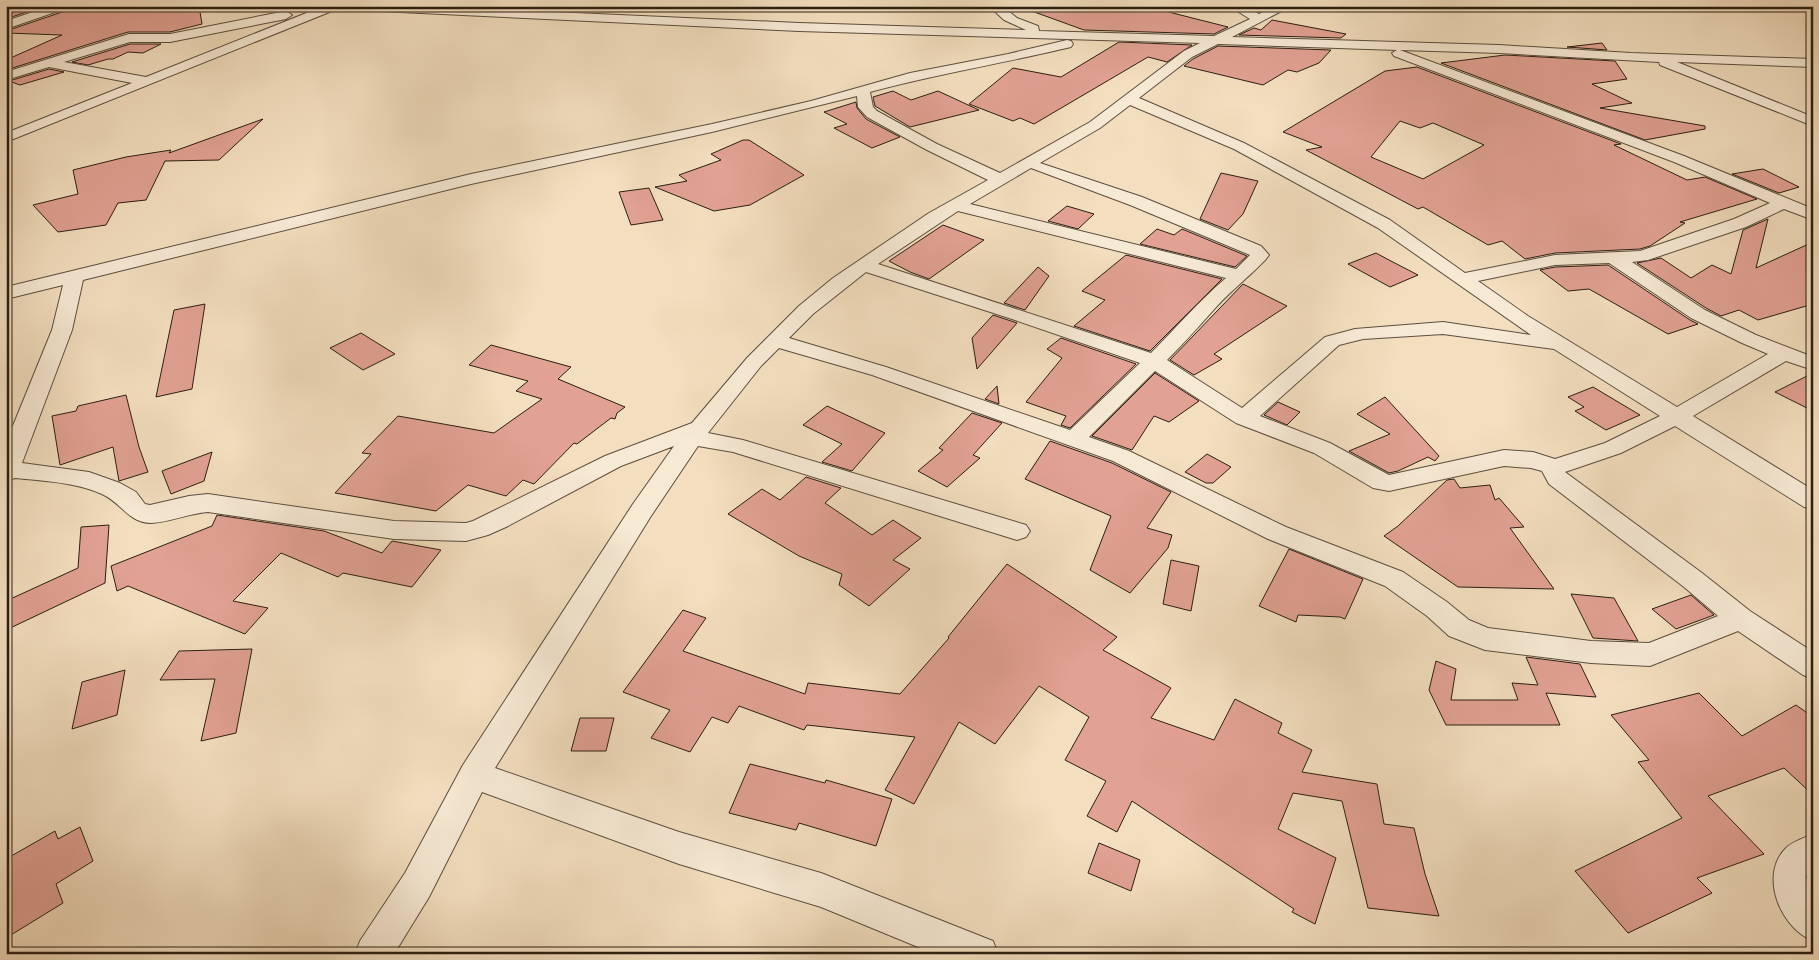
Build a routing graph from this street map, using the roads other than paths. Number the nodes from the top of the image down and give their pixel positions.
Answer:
1 (63, 6) edge
2 (326, 6) edge
3 (336, 6) edge
4 (995, 6) edge
5 (1235, 6) edge
6 (1285, 6) edge
7 (791, 16) dead end
8 (1258, 18) junction
9 (6, 25) edge
10 (799, 27) junction
11 (1065, 36) junction
12 (1095, 37) junction
13 (1211, 41) junction
14 (1378, 46) junction
15 (1654, 57) junction
16 (48, 63) junction
17 (1813, 63) edge
18 (6, 64) edge
19 (6, 76) edge
20 (146, 81) junction
21 (863, 90) junction
22 (1128, 99) junction
23 (1813, 122) edge
24 (6, 138) edge
25 (1038, 167) dead end
26 (1000, 179) junction
27 (1782, 203) junction
28 (955, 205) junction
29 (1813, 215) edge
30 (1611, 256) junction
31 (866, 265) junction
32 (1240, 276) junction
33 (74, 277) junction
34 (1461, 279) junction
35 (6, 293) edge
36 (774, 340) junction
37 (1563, 346) junction
38 (1784, 353) junction
39 (1154, 361) junction
40 (1813, 364) edge
41 (1677, 416) junction
42 (1244, 418) junction
43 (697, 433) junction
44 (1074, 439) junction
45 (1555, 467) junction
46 (7, 471) edge
47 (1813, 501) edge
48 (1017, 531) dead end
49 (1740, 619) junction
50 (1813, 667) edge
51 (474, 775) junction
52 (1813, 850) edge
53 (1813, 923) edge
54 (374, 954) edge
55 (980, 954) edge

1 - 9 street
2 - 16 street
3 - 10 street
3 - 20 street
4 - 11 street
5 - 8 street
6 - 8 street
7 - 10 street
8 - 13 street
10 - 11 street
11 - 12 street
12 - 13 street
12 - 21 street
13 - 14 street
13 - 22 street
14 - 15 street
14 - 27 street
15 - 17 street
15 - 23 street
16 - 18 street
16 - 19 street
16 - 20 street
20 - 24 street
21 - 26 street
21 - 33 street
22 - 26 street
22 - 34 street
25 - 32 street
26 - 28 street
27 - 29 street
27 - 30 street
28 - 31 street
28 - 32 street
30 - 34 street
30 - 38 street
31 - 36 street
31 - 39 street
32 - 39 street
33 - 35 street
33 - 46 street
34 - 37 street
36 - 43 street
36 - 44 street
37 - 41 street
37 - 42 street
38 - 40 street
38 - 41 street
39 - 42 street
39 - 44 street
41 - 45 street
41 - 47 street
42 - 45 street
43 - 46 street
43 - 48 street
43 - 51 street
44 - 49 street
45 - 49 street
49 - 50 street
51 - 54 street
51 - 55 street
52 - 53 street

